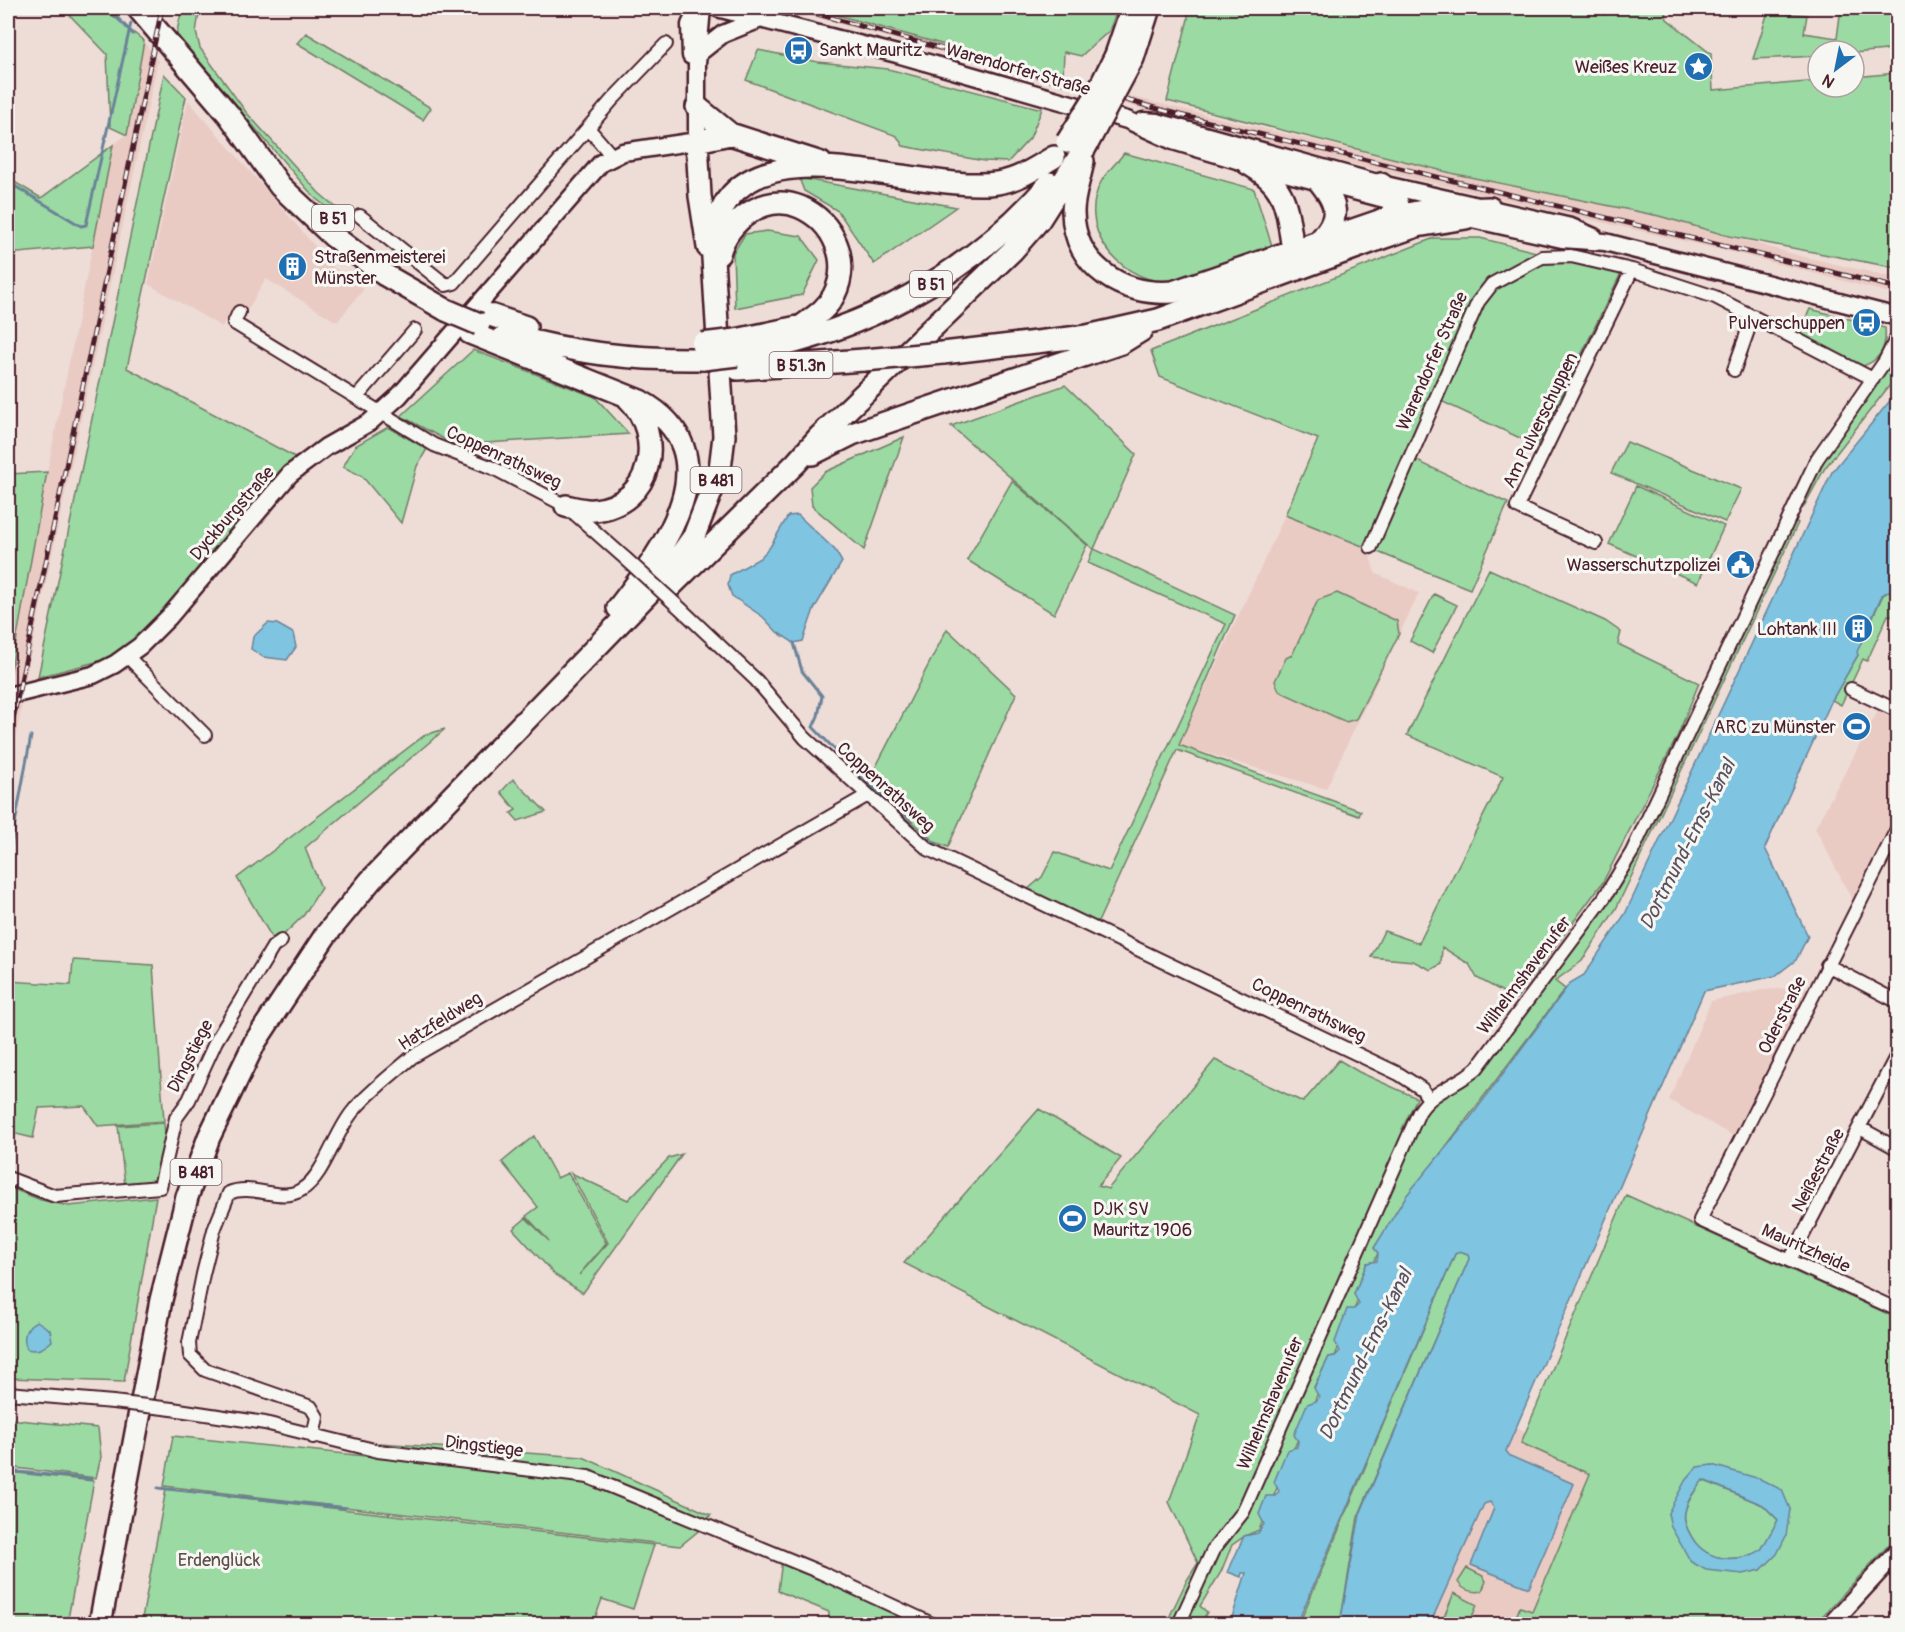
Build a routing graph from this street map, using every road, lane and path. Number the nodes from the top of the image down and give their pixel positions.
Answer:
1 (138, 8) edge
2 (1132, 8) edge
3 (1149, 8) edge
4 (700, 9) edge
5 (745, 17) edge
6 (666, 44) dead end
7 (1124, 57) junction
8 (698, 59) junction
9 (697, 107) junction
10 (229, 115) junction
11 (1127, 120) junction
12 (588, 128) junction
13 (730, 134) junction
14 (697, 141) junction
15 (1069, 148) junction
16 (612, 156) junction
17 (1247, 163) junction
18 (839, 169) junction
19 (1318, 180) junction
20 (1389, 201) junction
21 (1490, 208) junction
22 (1428, 210) junction
23 (360, 216) dead end
24 (1466, 218) junction
25 (1382, 238) junction
26 (1320, 240) junction
27 (1605, 242) junction
28 (1293, 249) junction
29 (1315, 263) junction
30 (1632, 270) junction
31 (713, 280) junction
32 (446, 310) junction
33 (239, 312) dead end
34 (1753, 316) junction
35 (1898, 317) edge
36 (1158, 320) junction
37 (479, 324) junction
38 (802, 326) junction
39 (415, 330) dead end
40 (1898, 335) edge
41 (512, 349) junction
42 (737, 355) junction
43 (703, 358) junction
44 (1734, 370) dead end
45 (1873, 379) junction
46 (625, 395) junction
47 (357, 397) junction
48 (381, 414) junction
49 (796, 463) junction
50 (566, 506) junction
51 (1596, 543) dead end
52 (1371, 547) dead end
53 (635, 606) junction
54 (600, 642) junction
55 (127, 656) junction
56 (1851, 689) dead end
57 (8, 696) edge
58 (1898, 711) edge
59 (206, 735) dead end
60 (868, 795) junction
61 (1898, 827) edge
62 (280, 941) dead end
63 (1827, 965) junction
64 (1898, 1002) edge
65 (1898, 1053) edge
66 (1428, 1098) junction
67 (1860, 1128) junction
68 (1898, 1149) edge
69 (8, 1178) edge
70 (1700, 1220) joint
71 (1790, 1260) junction
72 (1898, 1310) edge
73 (8, 1393) edge
74 (314, 1437) junction
75 (1898, 1551) edge
76 (1836, 1623) edge
77 (100, 1624) edge
78 (932, 1624) edge
79 (1179, 1624) edge

1 - 10 highway, B 51
2 - 7 highway, B 51
3 - 7 highway, B 51
4 - 5 main road, Warendorfer Straße
4 - 8 main road
5 - 8 main road
5 - 11 main road, Warendorfer Straße
6 - 12 street
7 - 15 highway, B 51, bridge
8 - 9 main road
9 - 13 highway
9 - 14 main road
10 - 32 highway, B 51
10 - 32 highway, B 51
11 - 17 main road, Warendorfer Straße
11 - 20 main road, Warendorfer Straße
12 - 16 street
12 - 23 street
13 - 14 highway
13 - 18 highway
14 - 16 main road, Dyckburgstraße
14 - 31 highway, B 481
15 - 18 highway
15 - 28 highway
15 - 38 highway, B 51
15 - 42 highway, B 51
15 - 49 highway
16 - 48 main road, Dyckburgstraße
17 - 19 main road, Warendorfer Straße
17 - 28 highway
18 - 31 highway
19 - 20 main road, Warendorfer Straße
19 - 26 highway
20 - 21 main road, Warendorfer Straße
20 - 22 highway
20 - 25 highway
20 - 26 highway
21 - 22 highway
21 - 27 main road, Warendorfer Straße
22 - 24 main road, Warendorfer Straße
24 - 25 highway
24 - 27 main road, Warendorfer Straße
25 - 29 highway
26 - 28 highway
27 - 35 main road, Warendorfer Straße
28 - 29 highway
29 - 36 highway
30 - 34 street, Warendorfer Straße
30 - 51 street, Am Pulverschuppen
30 - 52 street, Warendorfer Straße
31 - 38 highway
31 - 53 highway, B 481
32 - 37 highway
33 - 47 street
34 - 44 street
34 - 45 street, Warendorfer Straße
36 - 42 highway, B 51.3n, bridge
36 - 49 highway
37 - 41 highway
37 - 43 highway, B 51
38 - 42 highway, B 51
39 - 47 street
40 - 45 street, Wilhelmshavenufer
41 - 43 highway
41 - 46 highway
42 - 43 highway, B 51, bridge
42 - 43 highway
45 - 66 street, Wilhelmshavenufer
46 - 50 highway
46 - 54 highway
47 - 48 street
48 - 50 street, Coppenrathsweg
48 - 55 main road, Dyckburgstraße
49 - 53 highway
50 - 60 street, Coppenrathsweg, bridge
53 - 54 highway, B 481
54 - 77 highway, B 481
55 - 57 main road, Dyckburgstraße
55 - 59 street
56 - 58 street
60 - 66 street, Coppenrathsweg
60 - 74 street, Hatzfeldweg
61 - 63 street, Oderstraße
62 - 69 street, Dingstiege
63 - 64 street
63 - 70 street, Oderstraße
65 - 67 street, Neißestraße
66 - 79 street, Wilhelmshavenufer
67 - 68 street, Neißestraße
67 - 71 street, Neißestraße
70 - 71 street, Mauritzheide
71 - 72 street, Mauritzheide
73 - 74 street, Dingstiege, bridge
74 - 78 street, Dingstiege
75 - 76 main road

